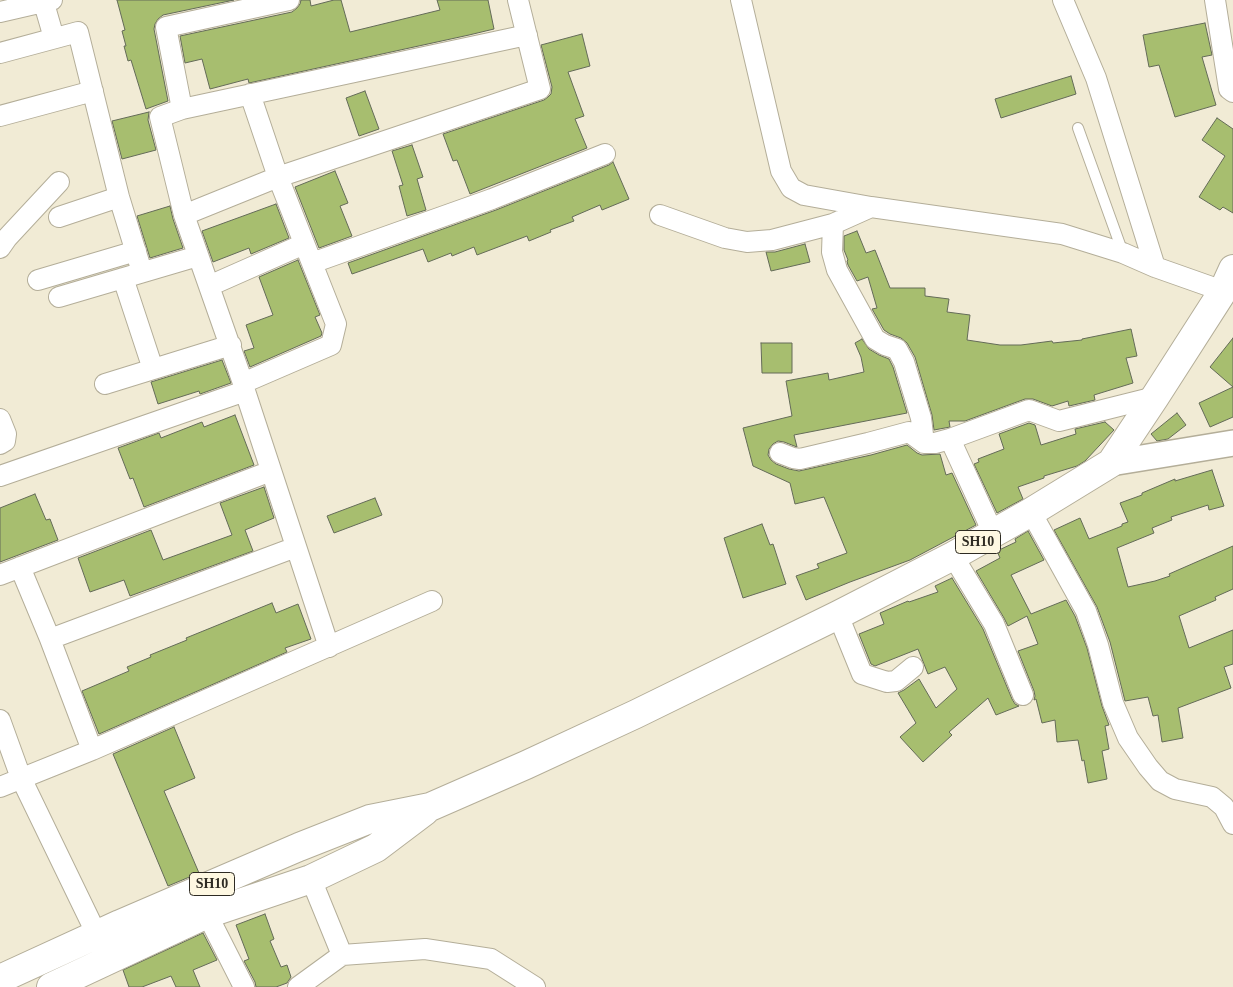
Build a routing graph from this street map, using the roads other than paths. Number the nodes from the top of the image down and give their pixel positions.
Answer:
1 (289, 0) edge
2 (518, 0) edge
3 (741, 0) edge
4 (1064, 0) edge
5 (1215, 0) edge
6 (46, 1) edge
7 (0, 12) edge
8 (527, 35) junction
9 (54, 38) junction
10 (0, 53) edge
11 (93, 91) junction
12 (1233, 92) edge
13 (250, 94) junction
14 (182, 109) junction
15 (0, 116) edge
16 (1078, 128) dead end
17 (605, 154) dead end
18 (278, 177) junction
19 (59, 182) dead end
20 (118, 197) junction
21 (871, 207) junction
22 (184, 215) junction
23 (660, 215) dead end
24 (59, 217) dead end
25 (833, 224) junction
26 (304, 244) junction
27 (0, 248) edge
28 (136, 250) junction
29 (1123, 252) junction
30 (198, 256) junction
31 (312, 263) junction
32 (1155, 267) junction
33 (142, 272) junction
34 (123, 278) junction
35 (38, 280) dead end
36 (1228, 280) edge
37 (209, 286) junction
38 (59, 297) dead end
39 (230, 345) junction
40 (153, 369) junction
41 (105, 384) dead end
42 (244, 387) junction
43 (1155, 397) junction
44 (0, 419) edge
45 (950, 439) junction
46 (924, 443) junction
47 (1233, 443) edge
48 (0, 444) edge
49 (780, 453) dead end
50 (1111, 463) junction
51 (271, 471) junction
52 (0, 476) edge
53 (1031, 512) junction
54 (993, 533) junction
55 (296, 547) junction
56 (953, 556) junction
57 (20, 567) junction
58 (0, 575) edge
59 (432, 601) dead end
60 (838, 616) junction
61 (50, 639) junction
62 (328, 647) junction
63 (913, 667) dead end
64 (1023, 695) dead end
65 (0, 720) edge
66 (92, 750) junction
67 (21, 778) junction
68 (0, 787) edge
69 (430, 807) junction
70 (1233, 824) edge
71 (311, 879) junction
72 (207, 914) junction
73 (97, 935) junction
74 (342, 955) junction
75 (0, 979) edge
76 (51, 987) edge
77 (244, 987) edge
78 (298, 987) edge
79 (535, 987) edge

1 - 14 street
2 - 8 street
3 - 21 street
4 - 32 street
5 - 12 street
6 - 7 street
6 - 9 street
8 - 13 street
8 - 18 street
9 - 10 street
9 - 11 street
11 - 15 street
11 - 20 street
13 - 14 street
13 - 18 street
14 - 22 street
16 - 29 lane
17 - 31 street
18 - 22 street
18 - 26 street
19 - 27 street
20 - 24 street
20 - 28 street
21 - 25 street
21 - 29 street
22 - 30 street
23 - 25 street
25 - 46 street
26 - 31 street
26 - 37 street
28 - 33 street
28 - 35 street
29 - 32 street
30 - 33 street
30 - 37 street
31 - 42 street
32 - 36 street
33 - 34 street
34 - 38 street
34 - 40 street
36 - 43 main road, SH10
37 - 39 street
39 - 40 street
39 - 42 street
40 - 41 street
42 - 51 street
42 - 52 street
43 - 45 street
43 - 50 main road, SH10
44 - 48 street
45 - 46 street
45 - 54 street
46 - 49 street
47 - 50 street
50 - 53 main road, SH10
51 - 55 street
51 - 57 street
53 - 54 main road, SH10
53 - 70 street
54 - 56 main road, SH10
55 - 61 street
55 - 62 street
56 - 60 main road, SH10
56 - 64 street
57 - 58 street
57 - 61 street
59 - 62 street
60 - 63 street
60 - 69 main road, SH10
61 - 66 street
62 - 66 street
65 - 67 street
66 - 67 street
67 - 68 street
67 - 73 street
69 - 71 main road, SH10
69 - 73 main road, SH10
71 - 72 main road, SH10
71 - 74 street
72 - 76 main road, SH10
72 - 77 street
73 - 75 main road, SH10
74 - 78 street
74 - 79 street

